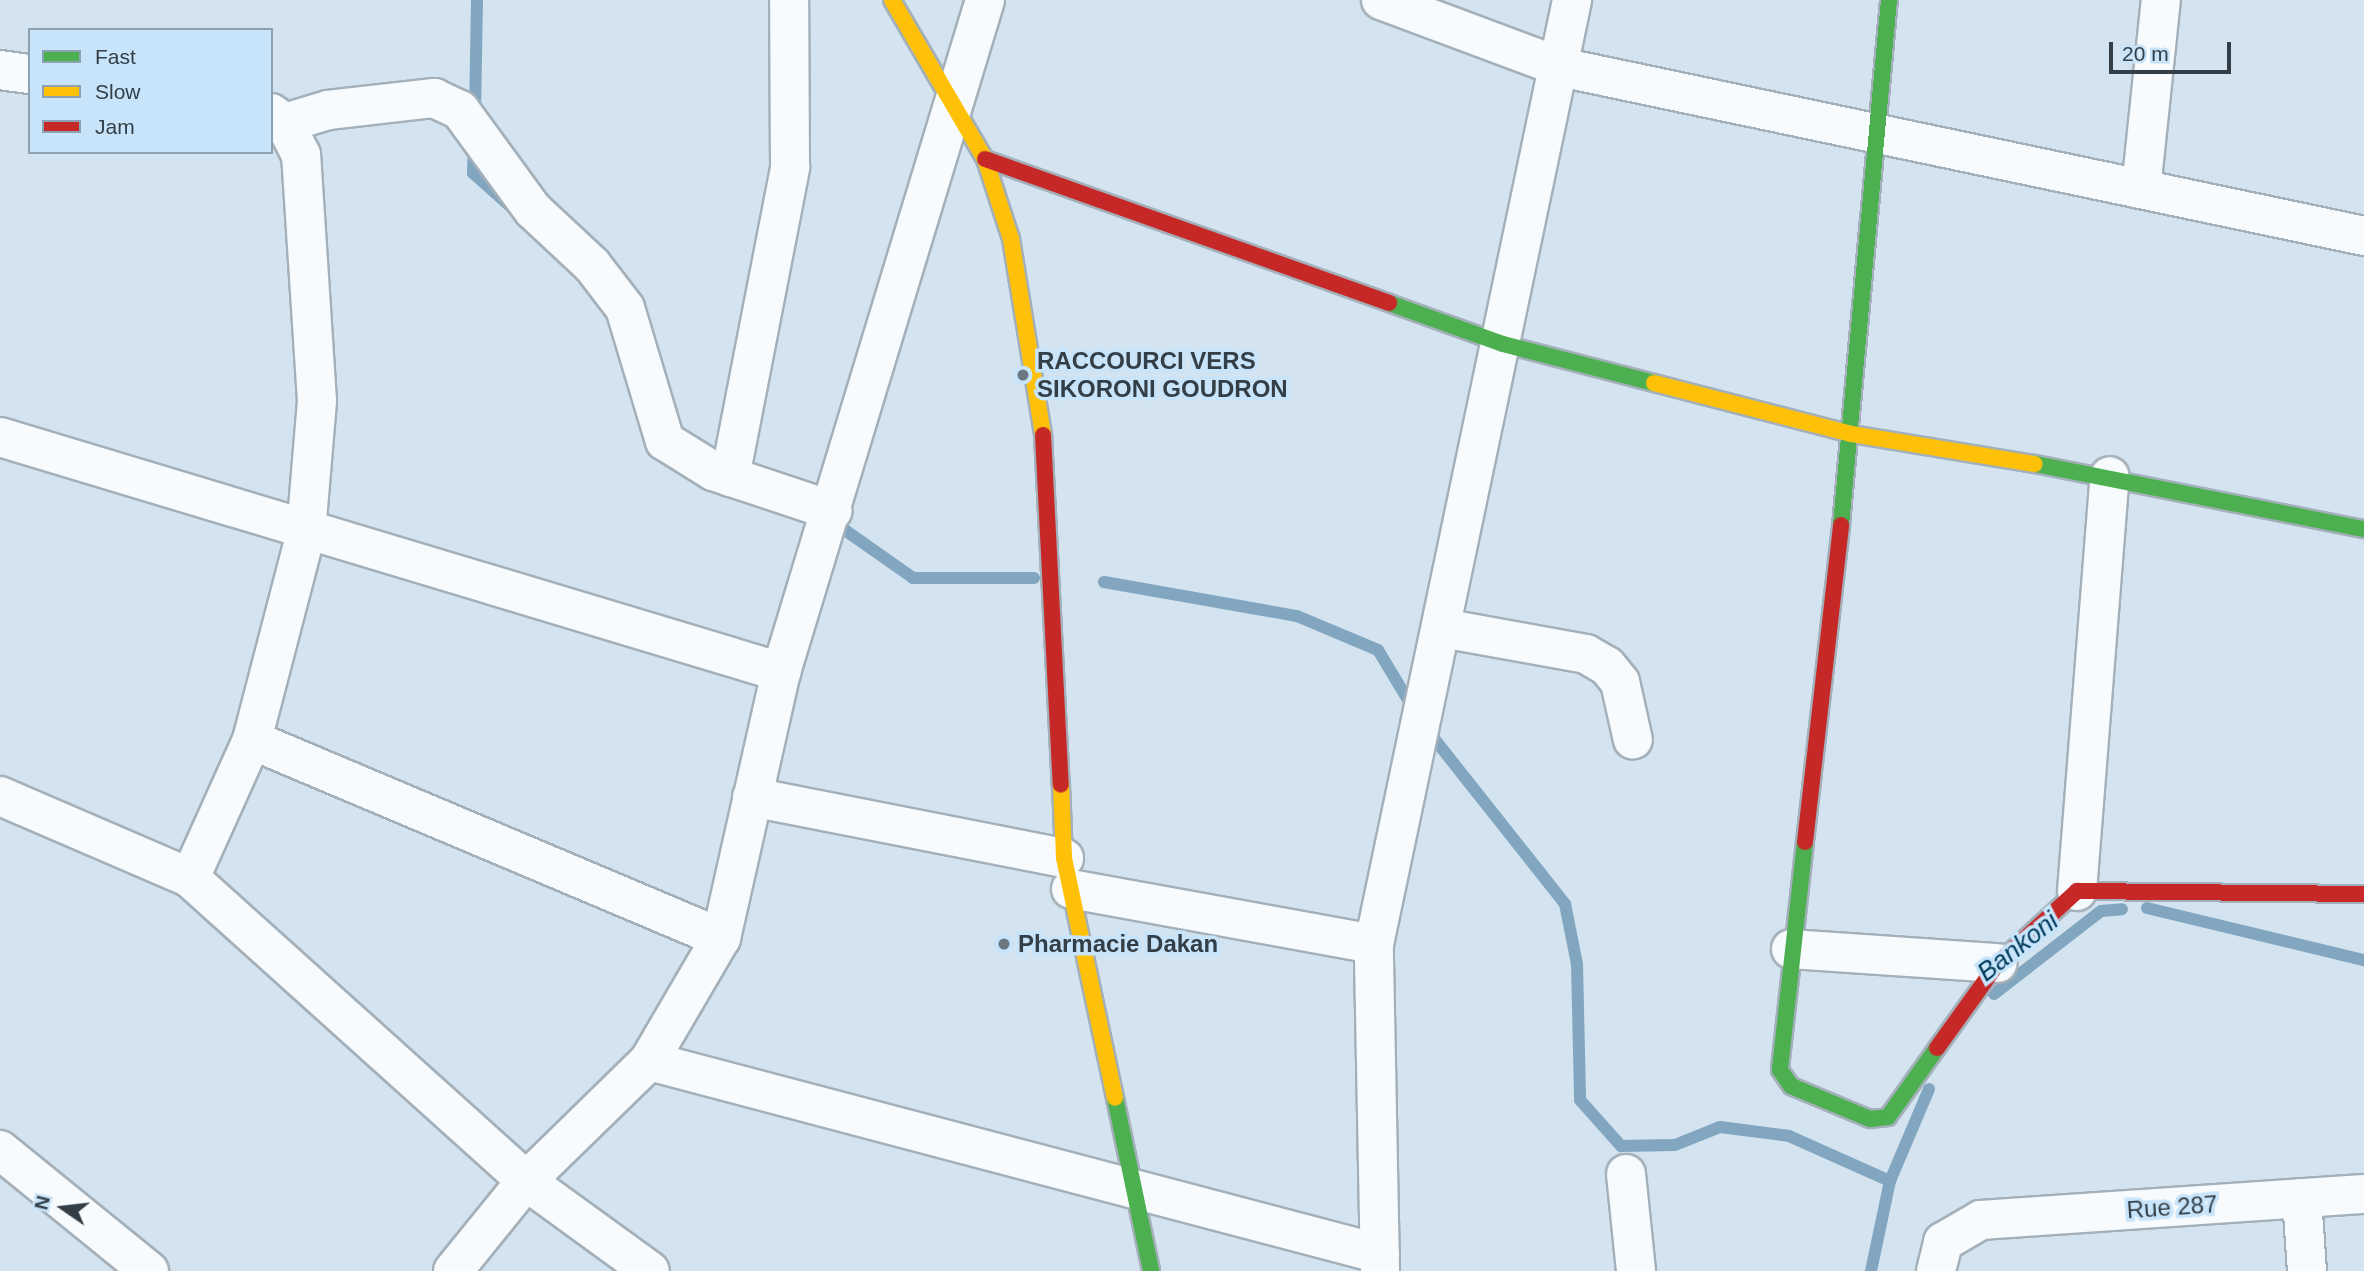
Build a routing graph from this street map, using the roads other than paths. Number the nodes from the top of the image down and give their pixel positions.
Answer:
1 (789, 0) edge
2 (891, 0) edge
3 (985, 0) edge
4 (1381, 0) edge
5 (1572, 0) edge
6 (1889, 0) edge
7 (2161, 0) edge
8 (1560, 67) junction
9 (0, 70) edge
10 (28, 74) edge
11 (952, 103) junction
12 (278, 118) edge
13 (1876, 133) junction
14 (985, 159) junction
15 (2141, 189) junction
16 (2364, 236) edge
17 (1503, 344) junction
18 (1851, 435) junction
19 (0, 437) edge
20 (2110, 476) junction
21 (730, 477) junction
22 (833, 511) junction
23 (2364, 529) edge
24 (306, 532) junction
25 (1441, 628) junction
26 (780, 672) junction
27 (252, 740) junction
28 (1633, 740) dead end
29 (0, 796) edge
30 (752, 797) junction
31 (1067, 874) junction
32 (190, 878) junction
33 (2077, 891) junction
34 (2364, 894) edge
35 (721, 938) junction
36 (1374, 944) junction
37 (1791, 949) junction
38 (1998, 963) junction
39 (649, 1061) junction
40 (0, 1150) edge
41 (1626, 1174) dead end
42 (526, 1181) junction
43 (1131, 1193) junction
44 (2364, 1194) edge
45 (2302, 1198) junction
46 (1380, 1263) edge
47 (149, 1271) edge
48 (453, 1271) edge
49 (650, 1271) edge
50 (1150, 1271) edge
51 (1636, 1271) edge
52 (1936, 1271) edge
53 (2307, 1271) edge

1 - 21 street
2 - 11 street
3 - 11 street
4 - 8 street
5 - 8 street
6 - 13 street
7 - 15 street
8 - 13 street
8 - 17 street
9 - 10 street
11 - 14 street
11 - 22 street
12 - 21 street
12 - 24 street
13 - 15 street
13 - 18 street
14 - 17 street
14 - 31 street
15 - 16 street
17 - 18 street
17 - 25 street
18 - 20 street
18 - 37 street
19 - 24 street
20 - 23 street
20 - 33 street
21 - 22 street
22 - 26 street
24 - 26 street
24 - 27 street
25 - 28 street
25 - 36 street
26 - 30 street
27 - 32 street
27 - 35 street
29 - 32 street
30 - 31 street
30 - 35 street
31 - 36 street
31 - 43 street
32 - 42 street
33 - 34 street
33 - 38 street
35 - 39 street
36 - 46 street
37 - 38 street
37 - 38 street
39 - 42 street
39 - 43 street
40 - 47 street
41 - 51 street
42 - 48 street
42 - 49 street
43 - 46 street
43 - 50 street
44 - 45 street, Rue 287
45 - 52 street, Rue 287
45 - 53 street

